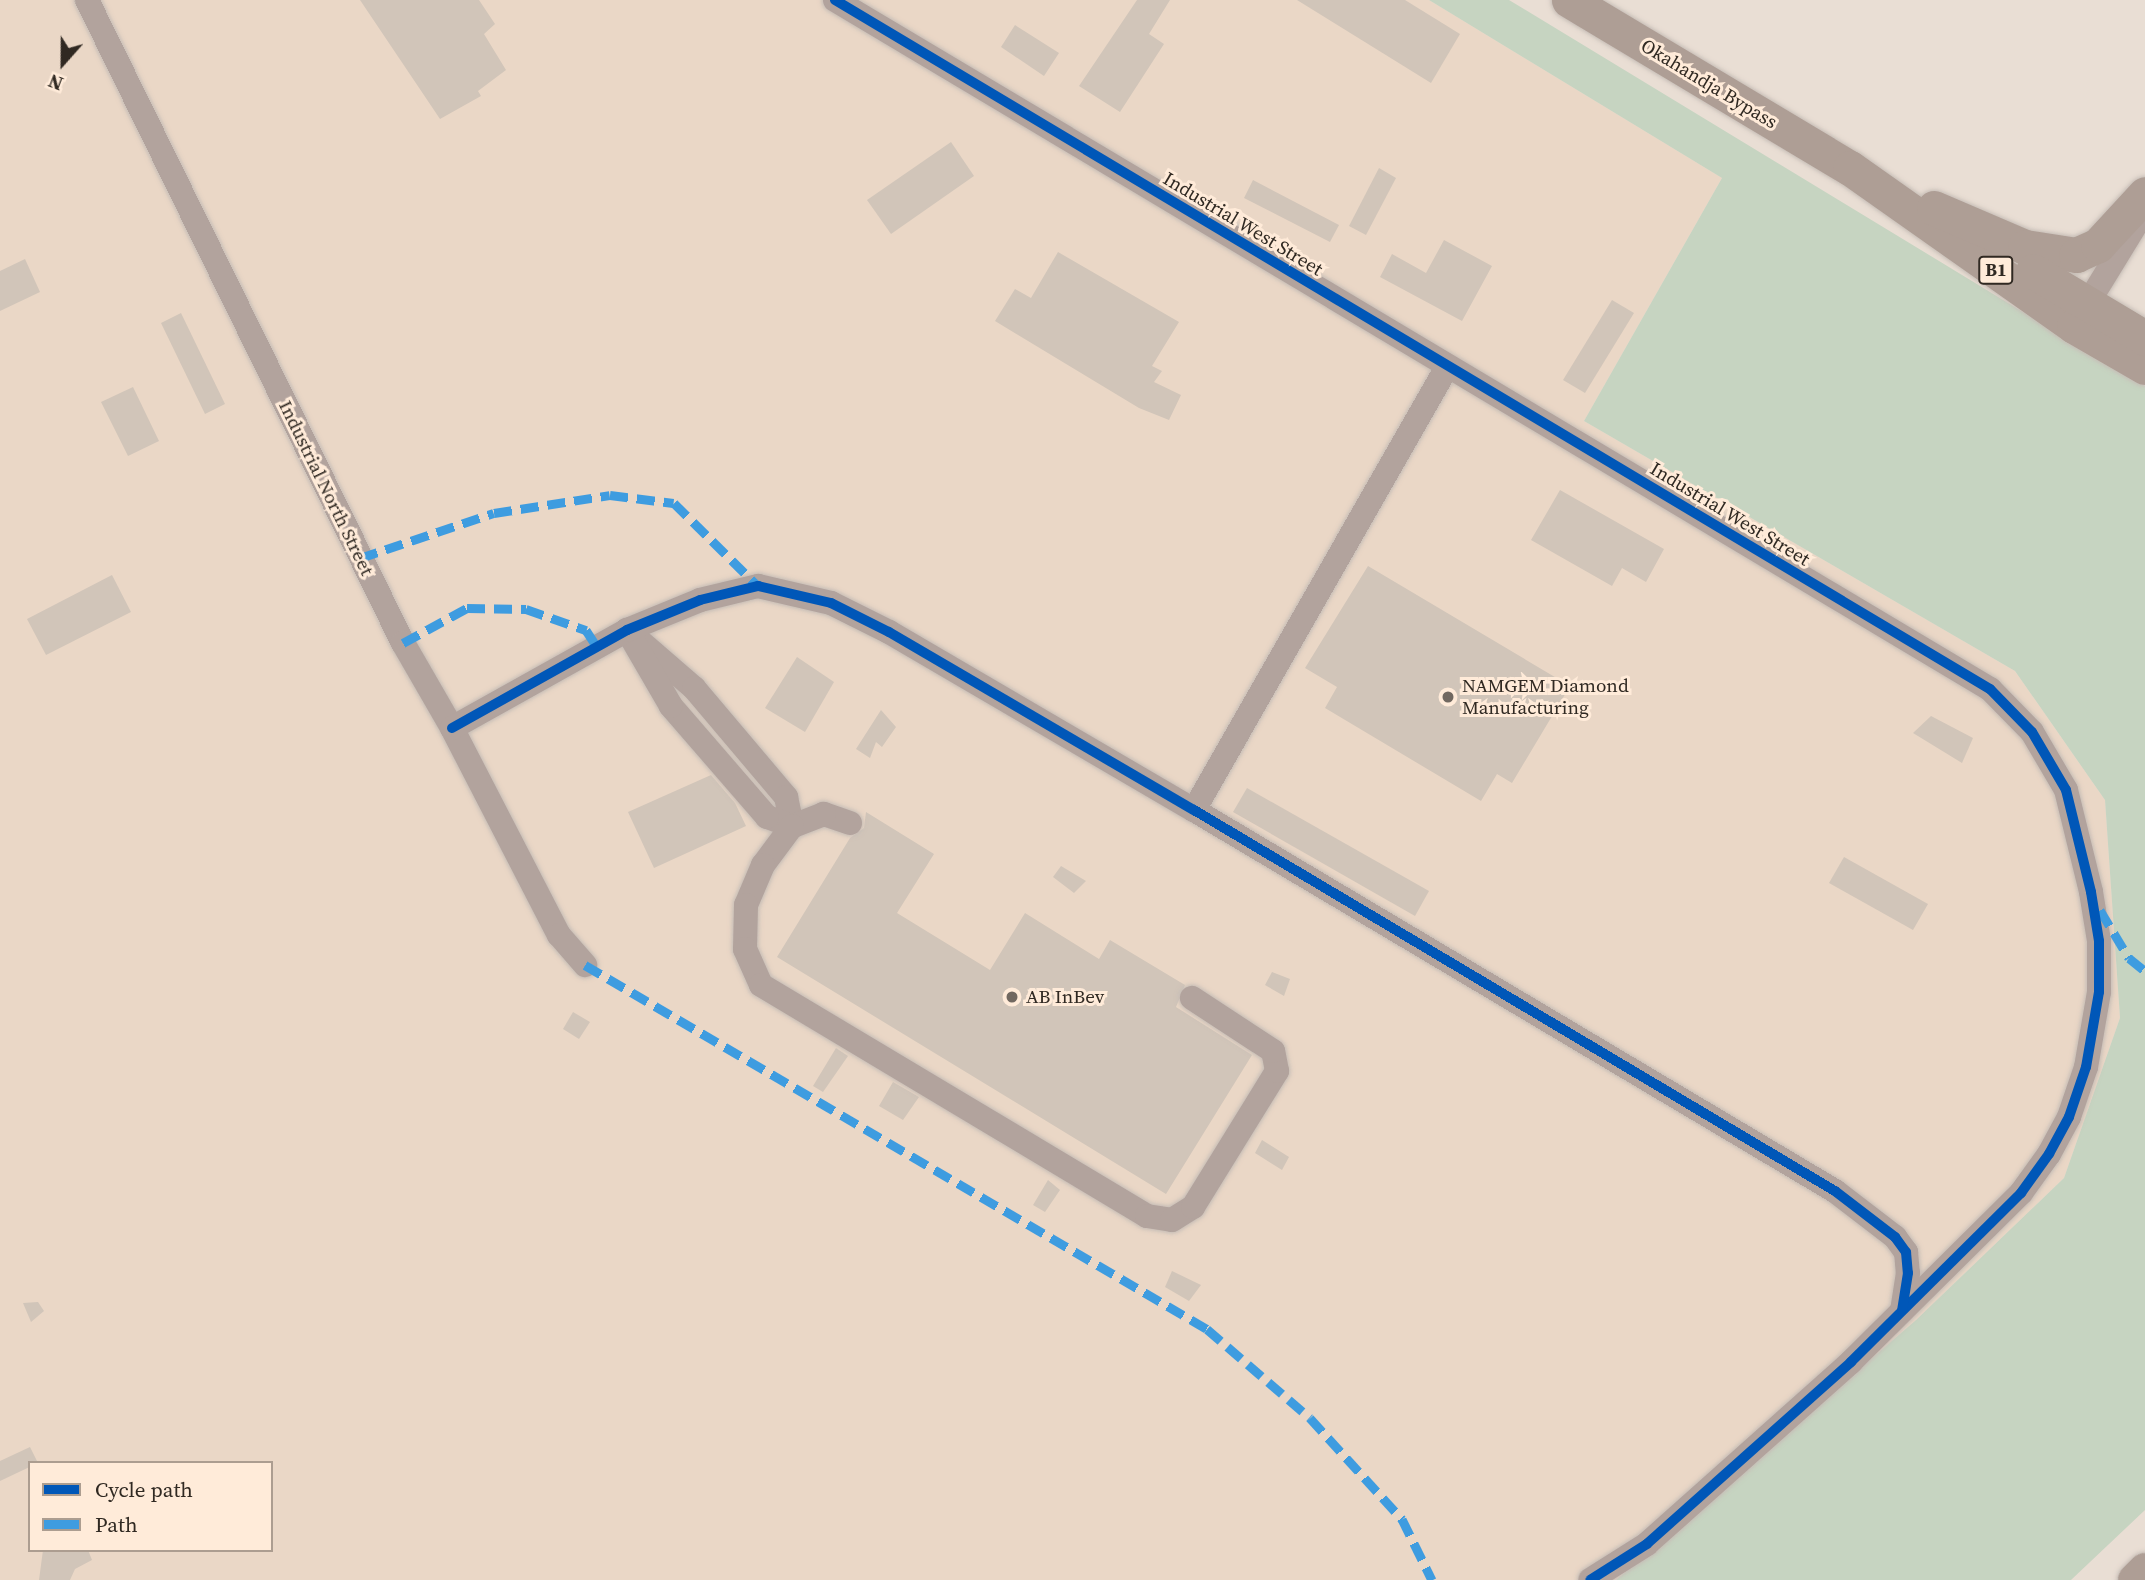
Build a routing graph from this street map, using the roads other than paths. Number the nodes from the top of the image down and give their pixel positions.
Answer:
1 (87, 0) edge
2 (835, 0) edge
3 (1569, 0) edge
4 (1850, 168) junction
5 (2145, 194) edge
6 (1924, 204) junction
7 (2145, 209) edge
8 (2081, 315) junction
9 (2145, 338) edge
10 (1447, 367) junction
11 (2145, 367) edge
12 (627, 630) junction
13 (452, 728) junction
14 (1194, 810) junction
15 (850, 823) dead end
16 (792, 826) junction
17 (585, 965) dead end
18 (1192, 998) dead end
19 (1902, 1311) junction
20 (2145, 1570) edge
21 (1590, 1580) edge
22 (2135, 1580) edge

1 - 13 street, Industrial North Street
2 - 10 street, Industrial West Street
3 - 4 highway, Okahandja Bypass / B1
4 - 6 highway, Okahandja Bypass / B1
4 - 8 highway, Okahandja Bypass / B1
5 - 6 highway
6 - 8 highway, Okahandja Bypass / B1
7 - 8 street
8 - 9 highway, Okahandja Bypass / B1
8 - 11 highway, Okahandja Bypass / B1
10 - 14 street
10 - 19 street, Industrial West Street
12 - 13 street
12 - 14 street
12 - 16 street
13 - 17 street, Industrial North Street
14 - 19 street
15 - 16 street
16 - 18 street
19 - 21 street, Industrial West Street
20 - 22 highway

